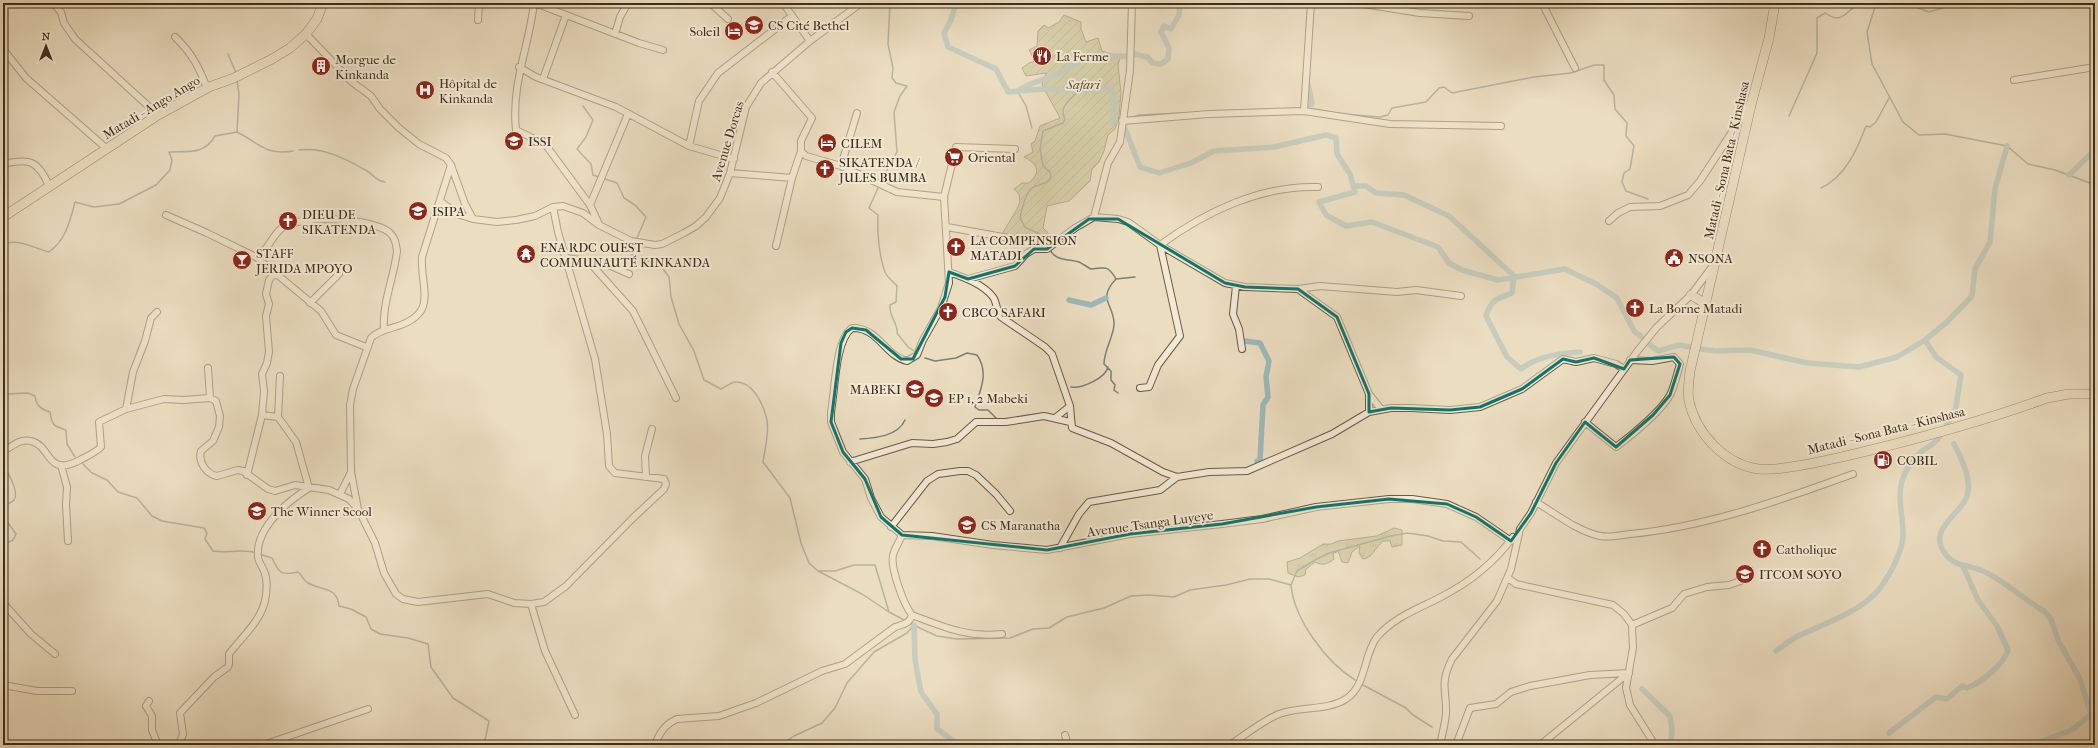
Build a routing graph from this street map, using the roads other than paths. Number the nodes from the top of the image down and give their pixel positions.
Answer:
1 (53, 3) edge
2 (323, 3) edge
3 (479, 3) edge
4 (534, 3) edge
5 (628, 3) edge
6 (710, 3) edge
7 (783, 3) edge
8 (861, 3) edge
9 (1132, 3) edge
10 (1311, 3) edge
11 (1357, 3) edge
12 (1542, 3) edge
13 (1775, 3) edge
14 (566, 15) junction
15 (792, 16) junction
16 (1469, 16) dead end
17 (728, 19) dead end
18 (478, 20) dead end
19 (306, 34) junction
20 (614, 34) junction
21 (175, 37) dead end
22 (810, 41) junction
23 (3, 49) edge
24 (663, 50) dead end
25 (519, 67) junction
26 (2095, 67) edge
27 (1575, 68) dead end
28 (772, 72) junction
29 (543, 79) junction
30 (2014, 80) dead end
31 (207, 88) junction
32 (1752, 101) junction
33 (1304, 111) junction
34 (857, 113) dead end
35 (628, 114) junction
36 (158, 115) junction
37 (1122, 121) junction
38 (1501, 126) dead end
39 (690, 146) junction
40 (106, 148) junction
41 (1015, 148) dead end
42 (801, 151) junction
43 (734, 159) junction
44 (3, 164) edge
45 (451, 165) junction
46 (841, 166) junction
47 (730, 173) junction
48 (792, 178) junction
49 (49, 186) junction
50 (1318, 187) dead end
51 (944, 197) junction
52 (440, 201) junction
53 (590, 205) junction
54 (553, 207) junction
55 (166, 215) dead end
56 (3, 217) edge
57 (1094, 217) junction
58 (473, 219) junction
59 (1609, 221) dead end
60 (599, 225) junction
61 (947, 227) junction
62 (1014, 239) dead end
63 (1160, 245) junction
64 (776, 246) dead end
65 (256, 257) junction
66 (567, 258) junction
67 (587, 261) junction
68 (1714, 266) junction
69 (949, 272) junction
70 (275, 273) junction
71 (339, 274) dead end
72 (629, 274) dead end
73 (968, 279) junction
74 (1236, 286) junction
75 (1298, 289) junction
76 (1691, 295) junction
77 (1461, 296) dead end
78 (310, 303) junction
79 (1706, 304) junction
80 (157, 312) dead end
81 (384, 330) junction
82 (366, 347) junction
83 (1242, 349) dead end
84 (1630, 360) junction
85 (208, 368) dead end
86 (1624, 369) junction
87 (280, 376) dead end
88 (1140, 388) dead end
89 (1369, 394) junction
90 (2095, 394) edge
91 (210, 398) junction
92 (676, 398) dead end
93 (1070, 406) junction
94 (126, 409) junction
95 (1381, 409) junction
96 (1369, 412) junction
97 (262, 415) junction
98 (278, 417) junction
99 (1055, 418) junction
100 (1070, 422) junction
101 (1585, 422) junction
102 (652, 429) dead end
103 (3, 452) edge
104 (850, 462) junction
105 (61, 465) junction
106 (351, 472) junction
107 (1852, 474) dead end
108 (247, 475) junction
109 (646, 477) junction
110 (1177, 477) junction
111 (309, 488) junction
112 (340, 494) junction
113 (1536, 502) junction
114 (358, 509) junction
115 (1010, 511) dead end
116 (891, 527) junction
117 (1520, 529) junction
118 (902, 535) junction
119 (68, 541) dead end
120 (1511, 541) junction
121 (1060, 548) junction
122 (1501, 550) junction
123 (1513, 557) junction
124 (1508, 578) junction
125 (1743, 580) dead end
126 (3, 602) edge
127 (531, 604) junction
128 (909, 620) junction
129 (1632, 625) junction
130 (1002, 634) dead end
131 (55, 654) dead end
132 (1628, 674) junction
133 (3, 684) edge
134 (72, 691) dead end
135 (149, 701) dead end
136 (368, 710) dead end
137 (575, 716) dead end
138 (1065, 735) dead end
139 (158, 745) edge
140 (179, 745) edge
141 (263, 745) edge
142 (655, 745) edge
143 (1068, 745) edge
144 (1230, 745) edge
145 (1440, 745) edge
146 (1456, 745) edge
147 (1540, 745) edge
148 (1655, 745) edge

1 - 36 street
2 - 19 highway, Matadi - Ango Ango
3 - 18 street
4 - 14 street
4 - 25 street
5 - 20 street
6 - 17 street
7 - 15 street
8 - 22 street, Avenue Dorcas
9 - 37 street
10 - 33 street
11 - 16 street
12 - 27 street
13 - 32 highway, Matadi - Sona Bata - Kinshasa
14 - 20 street
14 - 29 street
15 - 22 street
15 - 39 street
19 - 31 highway, Matadi - Ango Ango
19 - 45 street
20 - 24 street
21 - 31 street
22 - 28 street, Avenue Dorcas
23 - 40 street
25 - 29 street
25 - 53 street
26 - 30 street
28 - 42 street
28 - 43 street, Avenue Dorcas
29 - 35 street
31 - 36 highway, Matadi - Ango Ango
32 - 59 street
32 - 68 highway, Matadi - Sona Bata - Kinshasa
33 - 37 street
33 - 38 street
34 - 46 street
35 - 39 street
35 - 53 street
36 - 40 highway, Matadi - Ango Ango
37 - 57 street
39 - 43 street
40 - 49 highway, Matadi - Ango Ango
41 - 51 street
42 - 46 street
42 - 48 street
43 - 47 street, Avenue Dorcas
44 - 49 street
45 - 52 street
45 - 58 street
46 - 51 street
47 - 48 street
47 - 60 street, Avenue Dorcas
48 - 64 street
49 - 56 highway, Matadi - Ango Ango
50 - 63 street
51 - 61 street
52 - 58 street
52 - 81 street
53 - 60 street
54 - 58 street
54 - 60 street, Avenue Dorcas
54 - 66 street
55 - 65 street
57 - 63 street
57 - 73 street
61 - 62 street
61 - 69 street
63 - 74 street
63 - 88 street
65 - 70 street
65 - 81 street
66 - 67 street
66 - 109 street
67 - 72 street
67 - 92 street
68 - 76 street
68 - 79 highway, Matadi - Sona Bata - Kinshasa
69 - 73 street
69 - 104 street
70 - 78 street
70 - 97 street
71 - 78 street
73 - 93 street
74 - 75 street
74 - 83 street
75 - 77 street
75 - 89 street
76 - 79 highway
76 - 84 street
78 - 82 street
79 - 90 highway, Matadi - Sona Bata - Kinshasa
80 - 94 street
81 - 82 street
82 - 106 street
84 - 86 street
84 - 101 street
85 - 91 street
86 - 95 street
86 - 101 street
87 - 98 street
89 - 95 street
89 - 96 street
91 - 94 street
91 - 108 street
93 - 99 street
93 - 100 street
94 - 105 street
95 - 96 street
96 - 110 street
97 - 98 street
97 - 108 street
98 - 111 street
99 - 100 street
99 - 104 street
100 - 110 street
101 - 113 street
102 - 109 street
103 - 105 street
104 - 116 street
105 - 119 street
106 - 112 street
106 - 114 street
107 - 113 street
108 - 111 street
109 - 127 street
110 - 121 street
111 - 112 street
111 - 140 street
112 - 114 street
113 - 117 street
114 - 127 street
115 - 116 street
116 - 118 street
117 - 120 street
117 - 123 street
118 - 121 street, Avenue Tsanga Luyeye
118 - 128 street
120 - 121 street, Avenue Tsanga Luyeye
120 - 122 street
122 - 123 street
122 - 144 street
123 - 124 street
124 - 129 street
124 - 145 street
125 - 129 street
126 - 131 street
127 - 137 street
128 - 130 street
128 - 142 street
129 - 132 street
132 - 146 street
132 - 147 street
132 - 148 street
133 - 134 street
135 - 139 street
136 - 141 street
138 - 143 street

